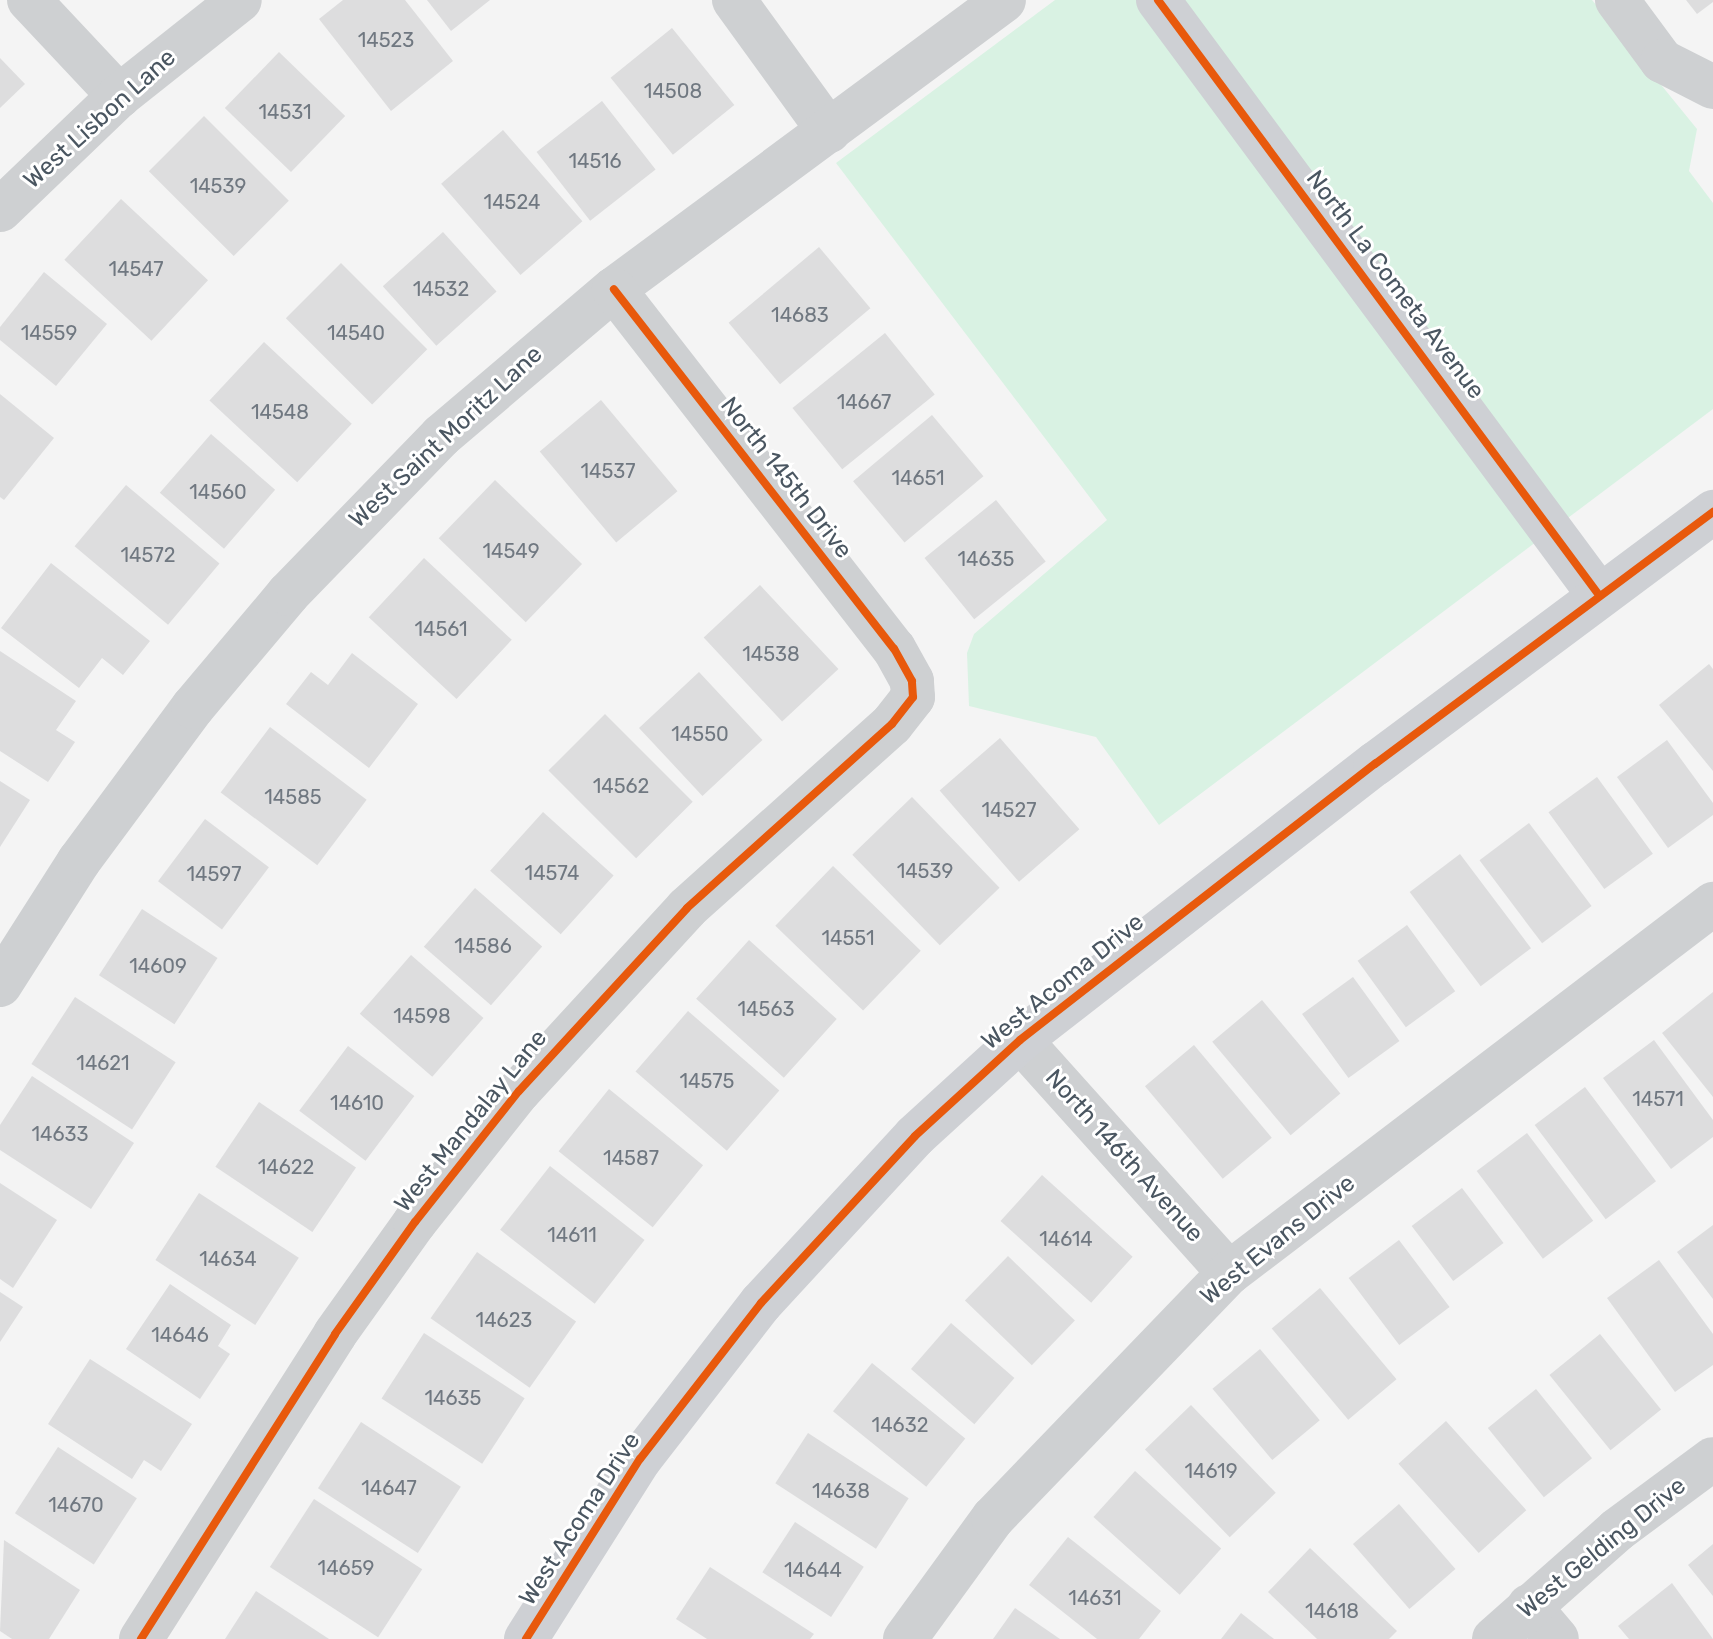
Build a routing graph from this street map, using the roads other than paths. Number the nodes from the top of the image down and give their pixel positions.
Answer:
1 (29, 0) edge
2 (240, 0) edge
3 (734, 0) edge
4 (1004, 0) edge
5 (1158, 0) edge
6 (1617, 0) edge
7 (1713, 87) edge
8 (119, 96) junction
9 (829, 131) junction
10 (0, 210) edge
11 (614, 289) junction
12 (1713, 512) edge
13 (1599, 595) junction
14 (913, 697) joint
15 (1713, 904) edge
16 (0, 985) edge
17 (1020, 1040) junction
18 (1229, 1273) junction
19 (1713, 1459) edge
20 (1529, 1606) junction
21 (141, 1639) edge
22 (526, 1639) edge
23 (905, 1639) edge
24 (1494, 1639) edge
25 (1557, 1639) edge

1 - 8 street
2 - 8 street, West Lisbon Lane
3 - 9 street
4 - 9 street, West Saint Moritz Lane
5 - 13 street, North La Cometa Avenue
6 - 7 street
8 - 10 street, West Lisbon Lane
9 - 11 street, West Saint Moritz Lane
11 - 14 street, North 145th Drive
11 - 16 street, West Saint Moritz Lane
12 - 13 street, West Acoma Drive
13 - 17 street, West Acoma Drive
14 - 21 street, West Mandalay Lane
15 - 18 street, West Evans Drive
17 - 18 street, North 146th Avenue
17 - 22 street, West Acoma Drive
18 - 23 street, West Evans Drive
19 - 20 street, West Gelding Drive
20 - 24 street, West Gelding Drive
20 - 25 street

